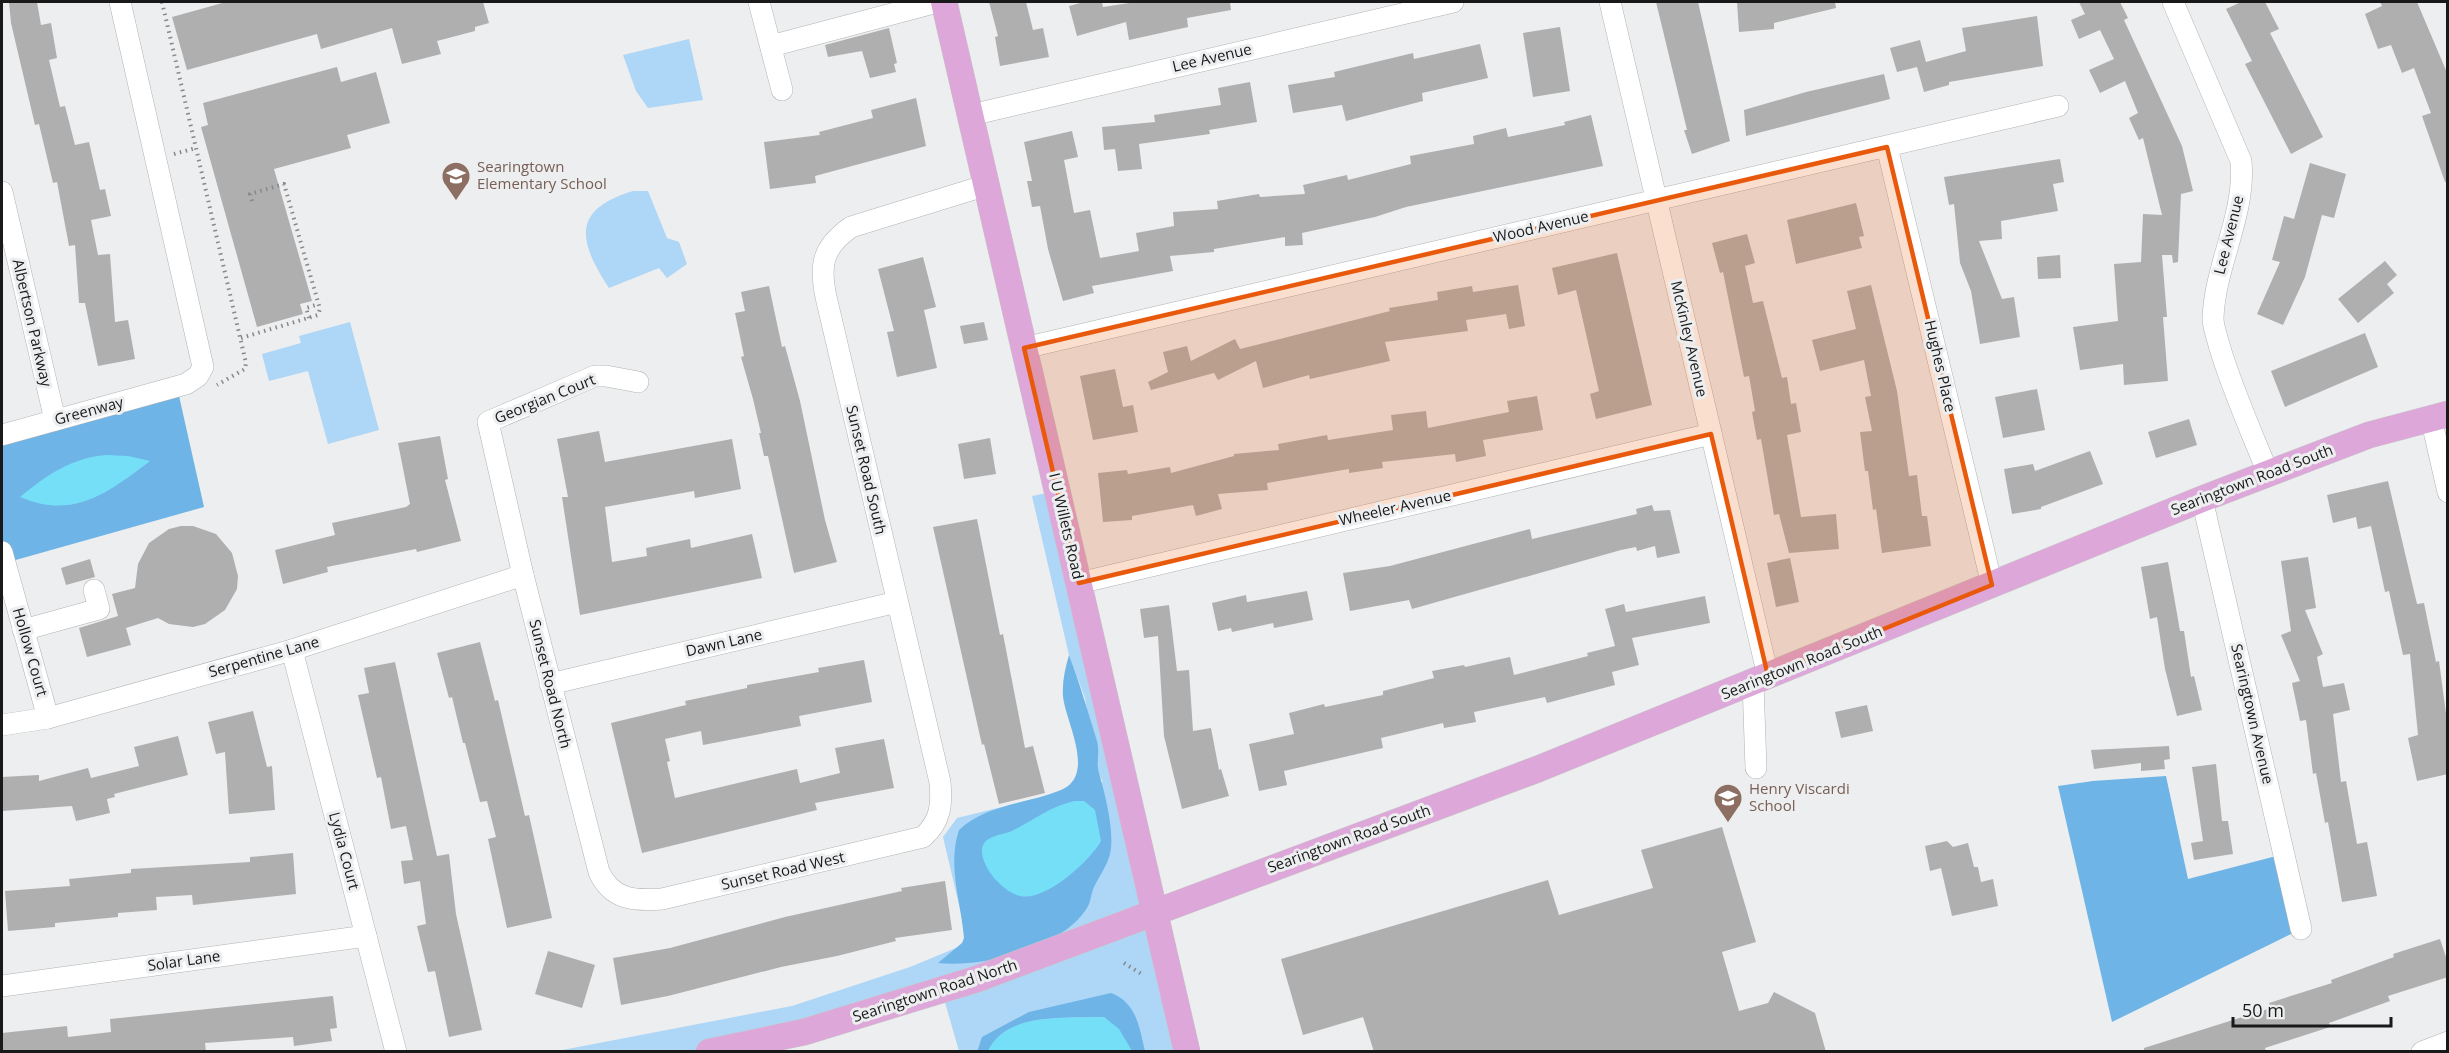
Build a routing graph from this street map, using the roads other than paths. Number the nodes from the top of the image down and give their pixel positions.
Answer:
1 (120, 2) edge
2 (759, 2) edge
3 (937, 2) edge
4 (944, 2) edge
5 (1453, 2) edge
6 (1610, 2) edge
7 (2173, 2) edge
8 (771, 46) junction
9 (782, 90) dead end
10 (2058, 106) dead end
11 (971, 115) junction
12 (1887, 147) junction
13 (987, 185) junction
14 (2, 192) edge
15 (1656, 200) junction
16 (1024, 348) junction
17 (638, 382) dead end
18 (2439, 416) edge
19 (55, 420) junction
20 (488, 422) joint
21 (1711, 434) junction
22 (2, 435) edge
23 (2268, 473) junction
24 (2448, 492) edge
25 (2202, 499) junction
26 (2, 552) edge
27 (523, 575) junction
28 (1079, 583) junction
29 (1992, 585) junction
30 (94, 590) dead end
31 (897, 602) junction
32 (23, 630) junction
33 (292, 650) junction
34 (1760, 679) junction
35 (550, 684) junction
36 (48, 718) junction
37 (2, 725) edge
38 (1756, 768) dead end
39 (905, 842) joint
40 (662, 899) joint
41 (1155, 911) junction
42 (2301, 929) dead end
43 (366, 936) junction
44 (2, 986) edge
45 (2448, 1042) edge
46 (396, 1052) edge
47 (709, 1052) edge
48 (1187, 1052) edge
49 (2422, 1052) edge

1 - 19 street, Greenway
2 - 8 street
3 - 8 street
4 - 11 main road, I U Willets Road
5 - 11 street, Lee Avenue
6 - 15 street, McKinley Avenue
7 - 23 street, Lee Avenue
8 - 9 street
10 - 12 street, Wood Avenue
11 - 13 main road, I U Willets Road
12 - 15 street, Wood Avenue
12 - 29 street, Hughes Place
13 - 16 main road, I U Willets Road
13 - 31 street, Sunset Road South
14 - 19 street, Albertson Parkway
15 - 16 street, Wood Avenue
15 - 21 street, McKinley Avenue
16 - 28 main road, I U Willets Road
17 - 20 street, Georgian Court
18 - 23 main road, Searingtown Road South
18 - 24 street
19 - 22 street, Greenway
20 - 27 street, Sunset Road North
21 - 28 street, Wheeler Avenue
21 - 34 street, McKinley Avenue
23 - 25 main road, Searingtown Road South
25 - 29 main road, Searingtown Road South
25 - 42 street, Searingtown Avenue
26 - 32 street, Hollow Court
27 - 33 street, Serpentine Lane
27 - 35 street, Sunset Road North
28 - 41 main road, I U Willets Road
29 - 34 main road, Searingtown Road South
30 - 32 street
31 - 35 street, Dawn Lane
31 - 39 street, Sunset Road South
32 - 36 street, Hollow Court
33 - 36 street, Serpentine Lane
33 - 43 street, Lydia Court
34 - 38 street, McKinley Avenue
34 - 41 main road, Searingtown Road South
35 - 40 street, Sunset Road North
36 - 37 street, Serpentine Lane
39 - 40 street, Sunset Road West
41 - 47 main road, Searingtown Road North
41 - 48 main road, I U Willets Road
43 - 44 street, Solar Lane
43 - 46 street, Lydia Court
45 - 49 street

